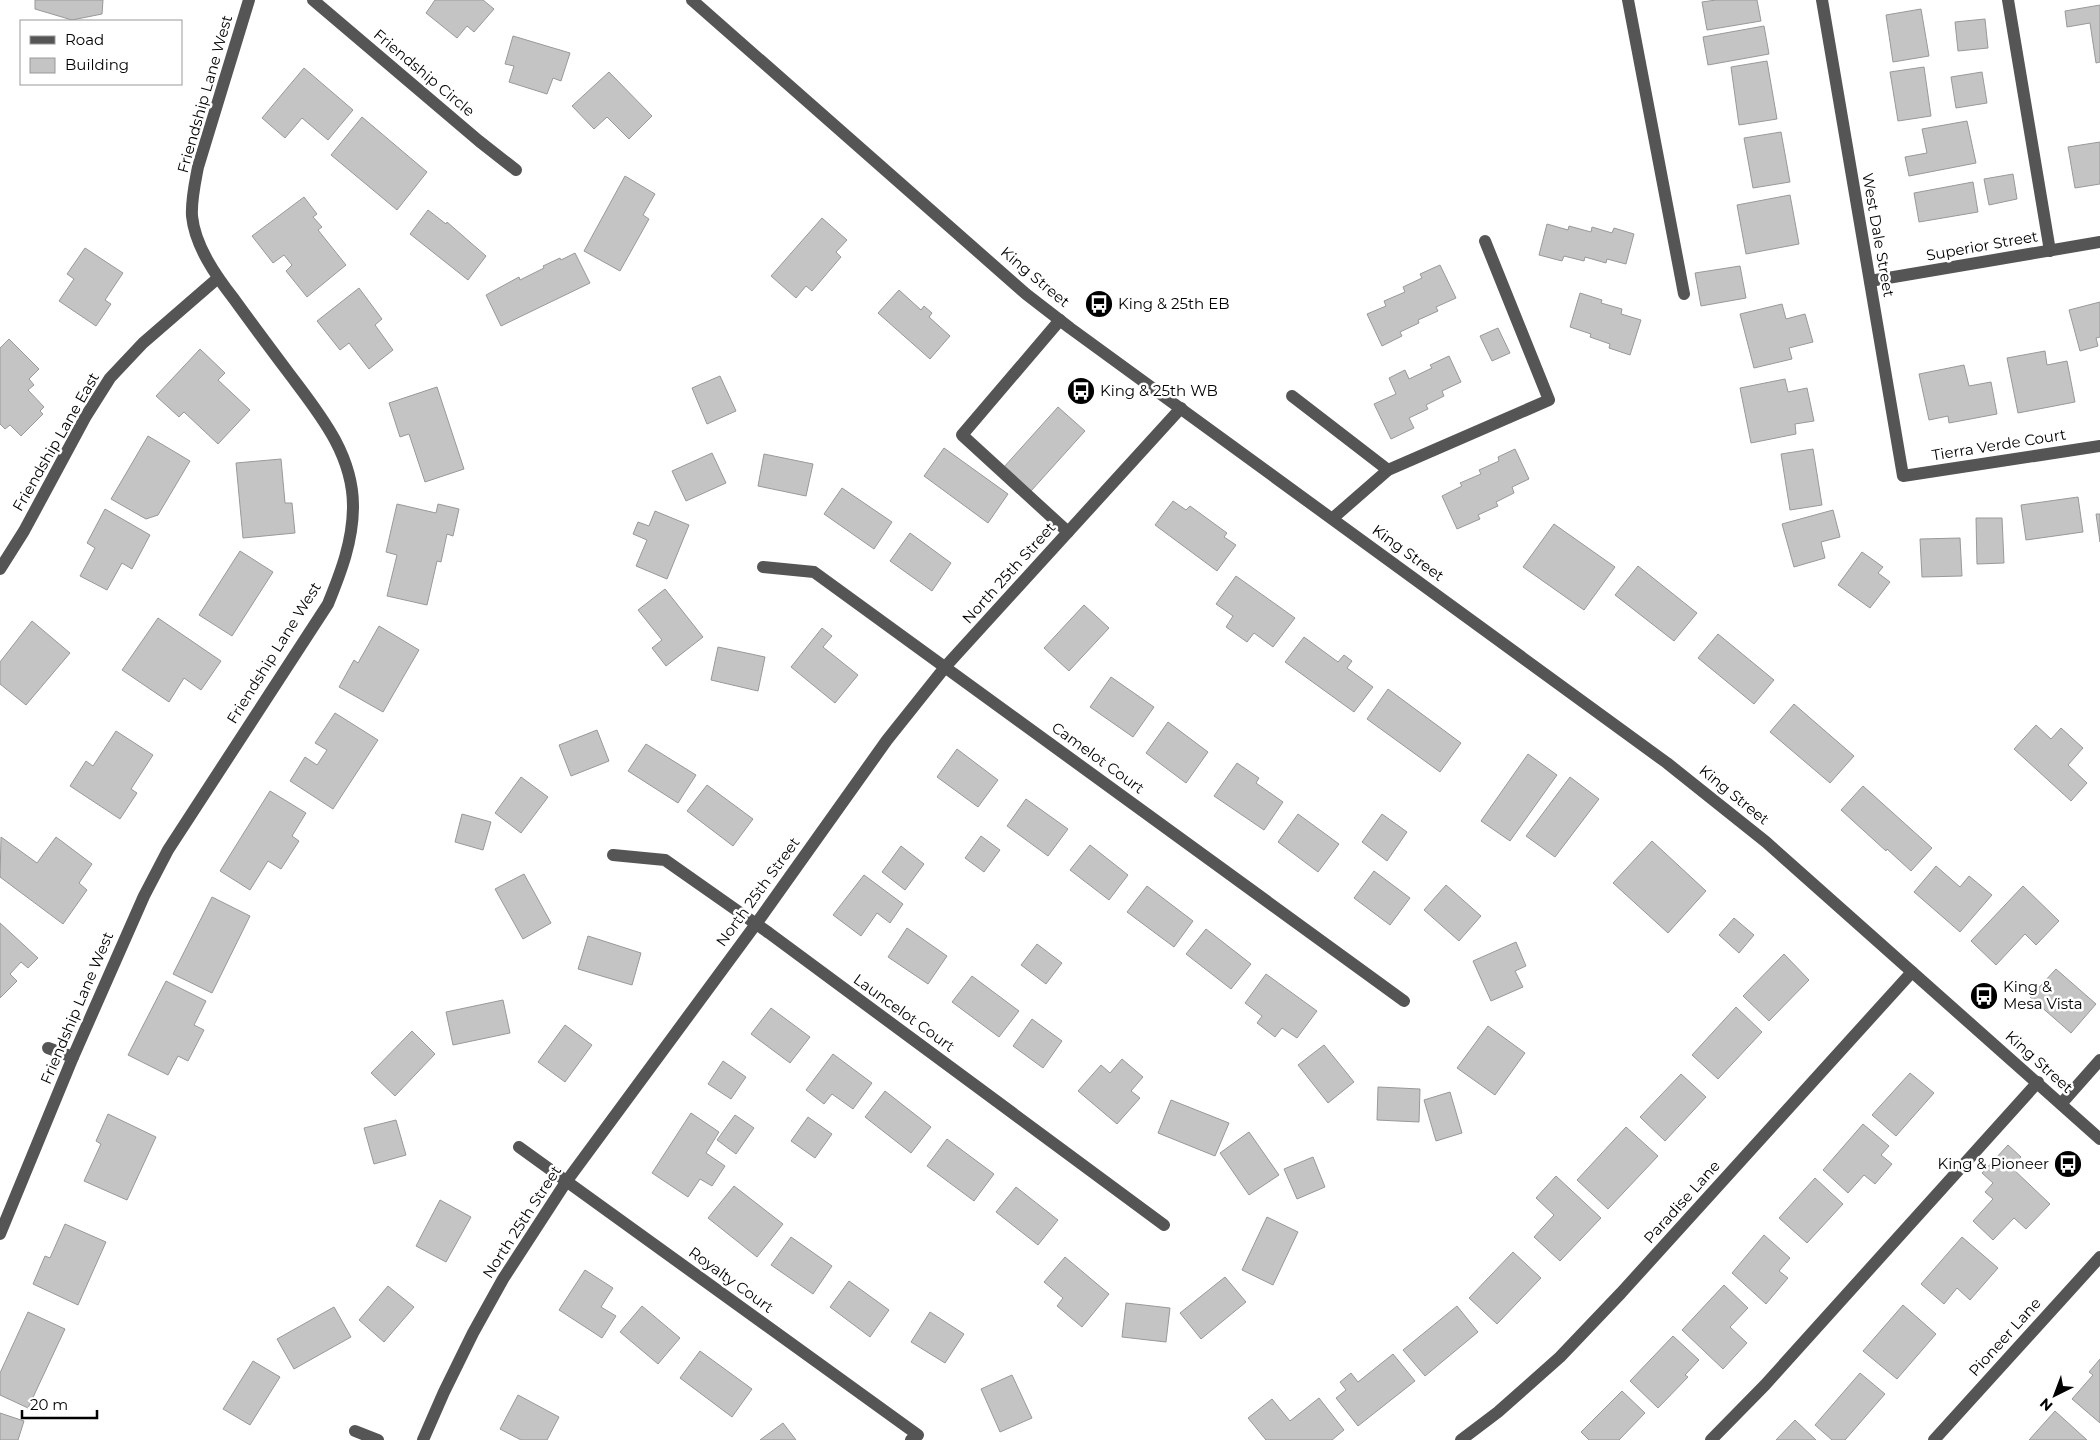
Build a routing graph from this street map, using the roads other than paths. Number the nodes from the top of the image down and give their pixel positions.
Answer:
1 (249, 0) edge
2 (313, 0) edge
3 (692, 0) edge
4 (1628, 0) edge
5 (1822, 0) edge
6 (2008, 0) edge
7 (516, 170) dead end
8 (1486, 241) dead end
9 (2100, 242) edge
10 (2050, 250) junction
11 (218, 278) junction
12 (1870, 281) junction
13 (1684, 294) dead end
14 (1060, 320) junction
15 (1292, 396) dead end
16 (1181, 408) junction
17 (2100, 446) edge
18 (1388, 470) junction
19 (1903, 476) joint
20 (1334, 518) junction
21 (1068, 532) junction
22 (763, 567) dead end
23 (0, 569) edge
24 (946, 666) junction
25 (613, 855) dead end
26 (756, 924) junction
27 (1912, 972) junction
28 (1404, 1001) dead end
29 (48, 1048) dead end
30 (73, 1057) junction
31 (2100, 1060) edge
32 (2038, 1082) junction
33 (2061, 1104) junction
34 (2100, 1139) edge
35 (519, 1147) dead end
36 (566, 1182) junction
37 (1164, 1225) dead end
38 (0, 1234) edge
39 (2100, 1256) edge
40 (355, 1431) dead end
41 (378, 1440) edge
42 (423, 1440) edge
43 (911, 1440) edge
44 (1461, 1440) edge
45 (1711, 1440) edge
46 (1934, 1440) edge

1 - 11 street, Friendship Lane West
2 - 7 street, Friendship Circle
3 - 14 street, King Street
4 - 13 street
5 - 12 street, West Dale Street
6 - 10 street
8 - 18 street
9 - 10 street, Superior Street
10 - 12 street, Superior Street
11 - 23 street, Friendship Lane East
11 - 30 street, Friendship Lane West
12 - 19 street, West Dale Street
14 - 16 street, King Street
14 - 21 street
15 - 18 street
16 - 20 street, King Street
16 - 21 street, North 25th Street
17 - 19 street, Tierra Verde Court
18 - 20 street
20 - 27 street, King Street
21 - 24 street, North 25th Street
22 - 24 street, Camelot Court
24 - 26 street, North 25th Street
24 - 28 street, Camelot Court
25 - 26 street, Launcelot Court
26 - 36 street, North 25th Street
26 - 37 street, Launcelot Court
27 - 32 street, King Street
27 - 44 street, Paradise Lane
29 - 30 street
30 - 38 street, Friendship Lane West
31 - 33 street
32 - 33 street, King Street
32 - 45 street
33 - 34 street, King Street
35 - 36 street, Royalty Court
36 - 42 street, North 25th Street
36 - 43 street, Royalty Court
39 - 46 street, Pioneer Lane
40 - 41 street

